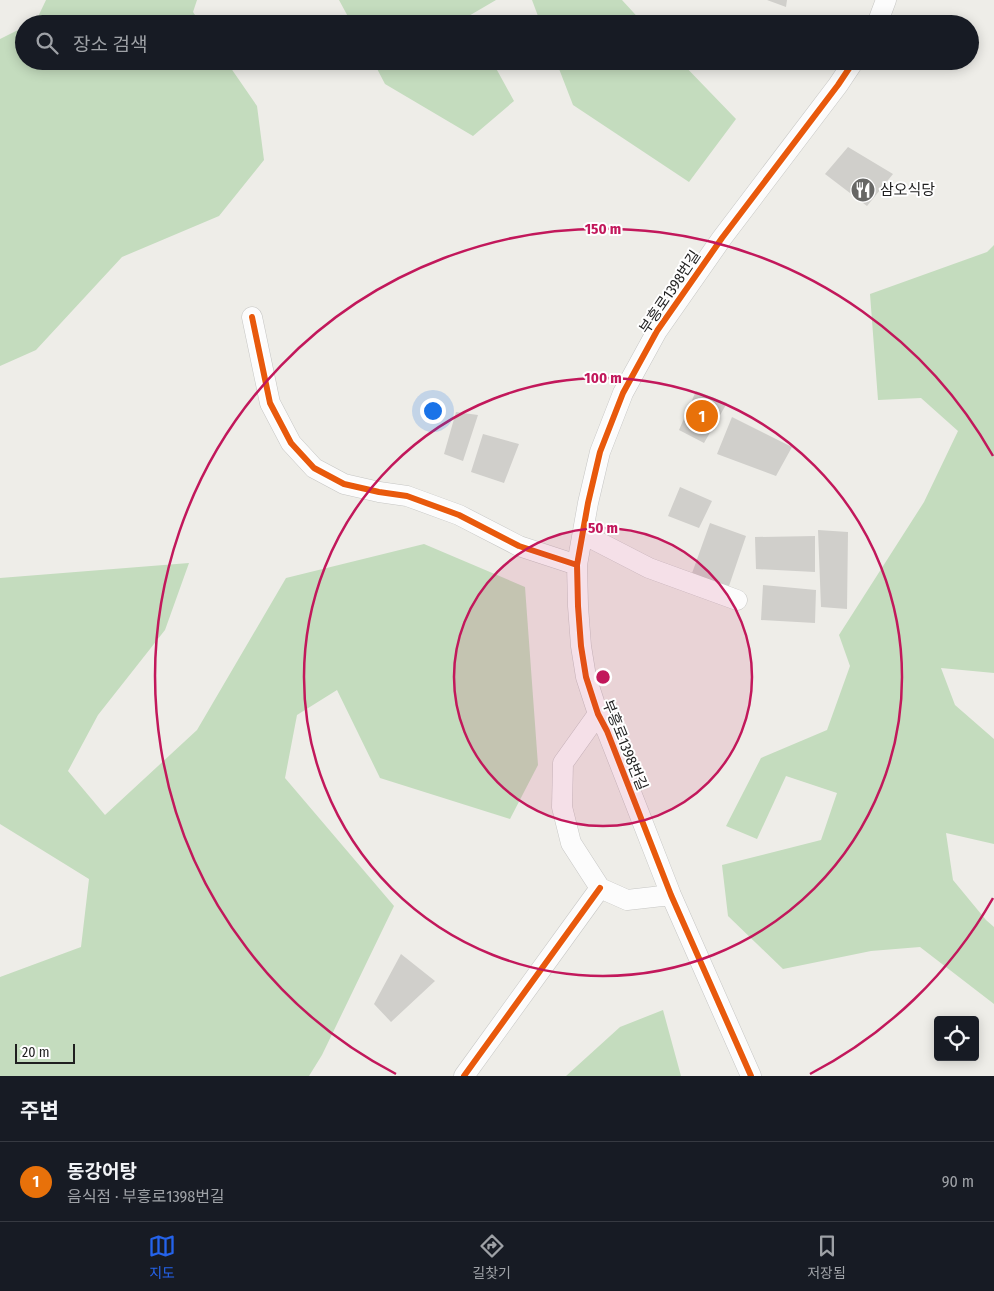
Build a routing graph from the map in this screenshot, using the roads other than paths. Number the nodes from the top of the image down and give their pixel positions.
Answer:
1 (886, 0) edge
2 (880, 15) edge
3 (848, 70) edge
4 (252, 317) dead end
5 (583, 534) junction
6 (577, 565) junction
7 (737, 600) dead end
8 (598, 714) junction
9 (600, 888) junction
10 (671, 895) junction
11 (464, 1076) edge
12 (751, 1076) edge

1 - 2 street
3 - 5 street, 부흥로1398번길
4 - 6 street
5 - 6 street, 부흥로1398번길
5 - 7 street
6 - 8 street, 부흥로1398번길
8 - 9 street
8 - 10 street, 부흥로1398번길
9 - 10 street
9 - 11 street
10 - 12 street, 부흥로1398번길

